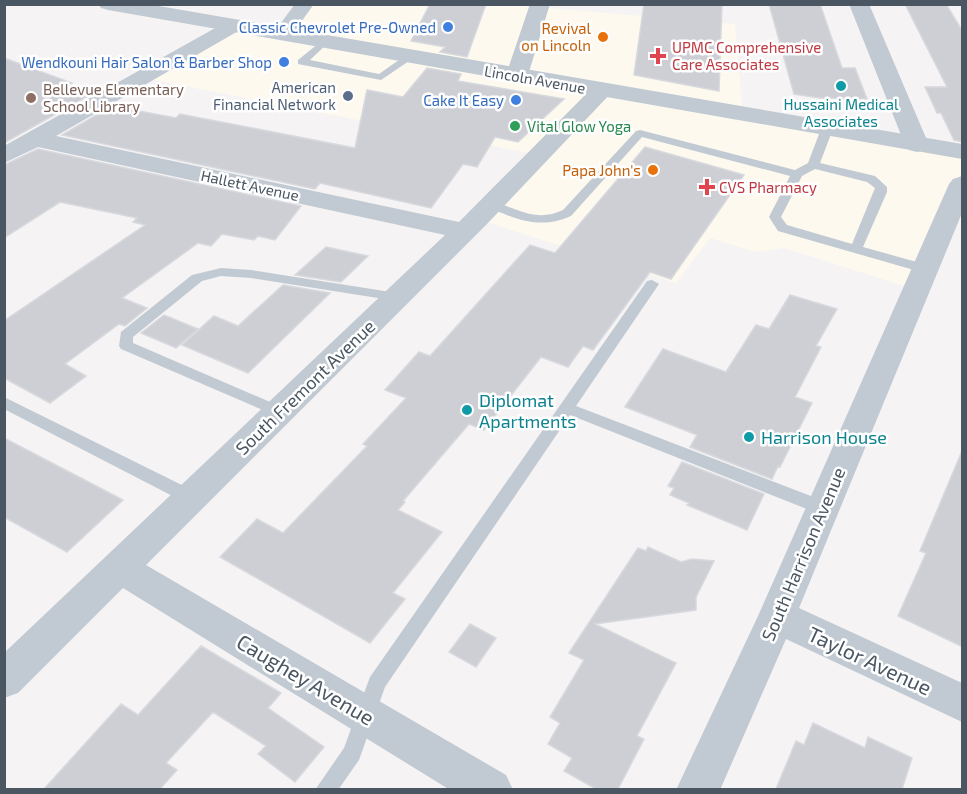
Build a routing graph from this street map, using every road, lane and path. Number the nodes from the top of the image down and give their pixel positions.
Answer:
1 (108, 4) edge
2 (305, 4) edge
3 (540, 4) edge
4 (859, 4) edge
5 (233, 26) junction
6 (282, 35) junction
7 (324, 42) junction
8 (410, 57) junction
9 (517, 75) junction
10 (602, 91) junction
11 (827, 129) junction
12 (36, 139) junction
13 (917, 145) junction
14 (963, 152) edge
15 (4, 156) edge
16 (813, 165) junction
17 (797, 174) junction
18 (963, 184) edge
19 (490, 205) junction
20 (464, 231) junction
21 (856, 249) junction
22 (926, 269) junction
23 (652, 284) dead end
24 (398, 297) junction
25 (4, 402) edge
26 (567, 408) junction
27 (279, 412) junction
28 (192, 498) junction
29 (823, 508) junction
30 (121, 568) junction
31 (777, 616) junction
32 (4, 680) edge
33 (963, 704) edge
34 (366, 714) junction
35 (324, 789) edge
36 (491, 789) edge
37 (698, 789) edge

1 - 5 street, Lincoln Avenue
2 - 6 street
3 - 9 street
4 - 13 street
5 - 6 street, Lincoln Avenue
5 - 12 street
6 - 7 street, Lincoln Avenue
7 - 8 street, Lincoln Avenue
7 - 8 lane
8 - 9 street, Lincoln Avenue
9 - 10 street, Lincoln Avenue
10 - 11 street, Lincoln Avenue
10 - 19 street, South Fremont Avenue
11 - 13 street, Lincoln Avenue
11 - 16 lane
12 - 15 street
12 - 20 street, Hallett Avenue
13 - 14 street, Lincoln Avenue
16 - 17 lane
16 - 21 lane
17 - 19 lane
17 - 21 lane
18 - 22 street, South Harrison Avenue
19 - 20 street, South Fremont Avenue
20 - 24 street, South Fremont Avenue
21 - 22 lane
22 - 29 street, South Harrison Avenue
23 - 26 lane
24 - 27 street, South Fremont Avenue
24 - 27 lane
25 - 28 lane
26 - 29 lane
26 - 34 lane
27 - 28 street, South Fremont Avenue
28 - 30 street, South Fremont Avenue
29 - 31 street, South Harrison Avenue
30 - 32 street, South Fremont Avenue
30 - 34 street, Caughey Avenue
31 - 33 street, Taylor Avenue
31 - 37 street, South Harrison Avenue
34 - 35 lane
34 - 36 street, Caughey Avenue

